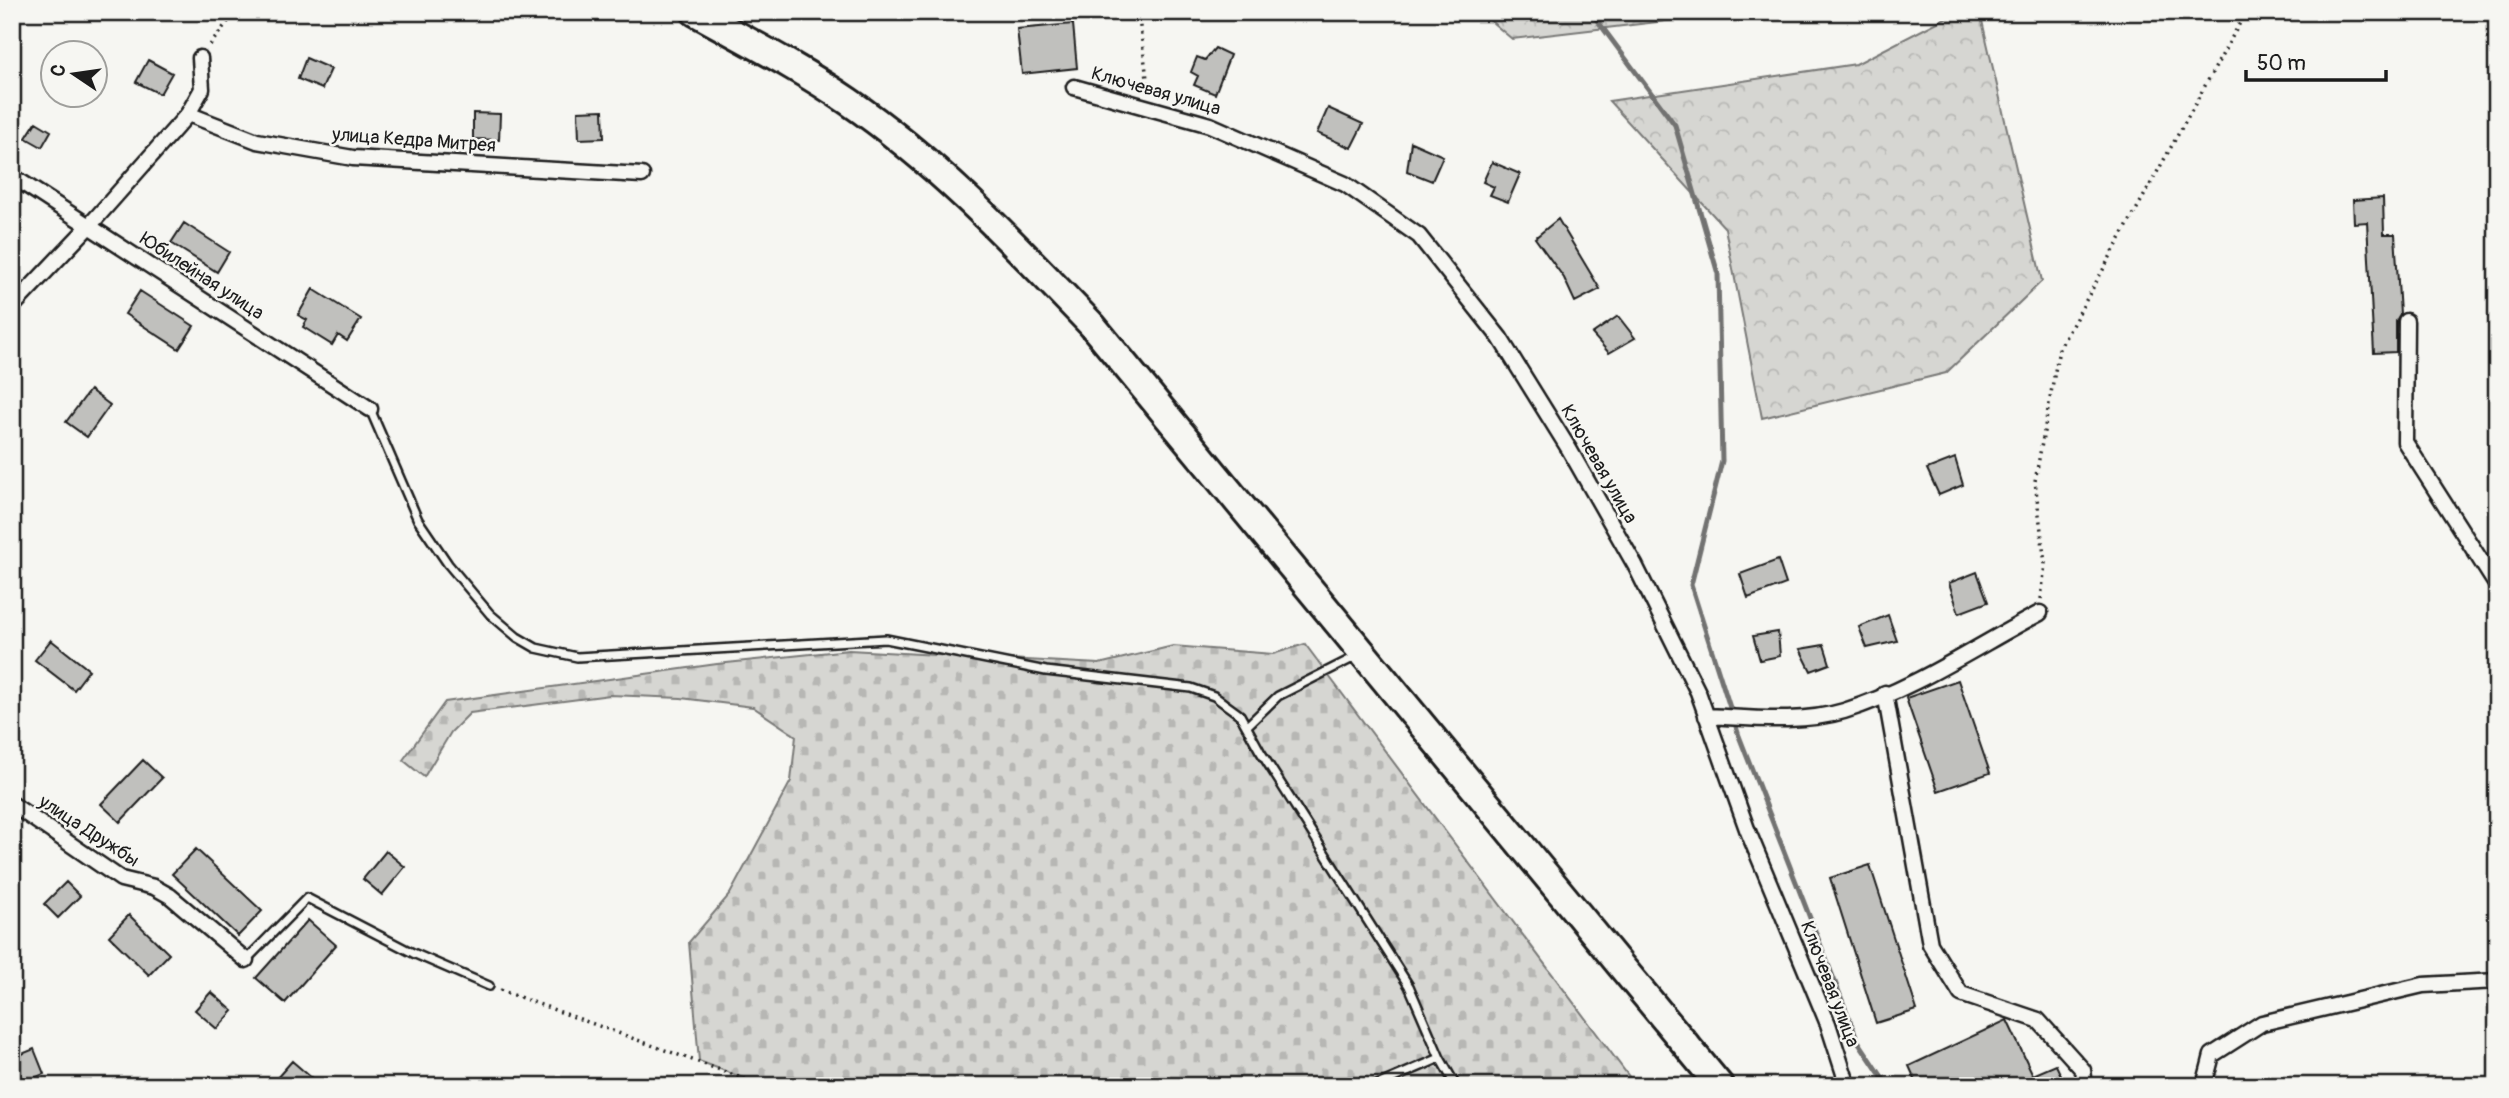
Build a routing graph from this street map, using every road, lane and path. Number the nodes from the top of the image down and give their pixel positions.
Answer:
1 (235, 12) edge
2 (695, 12) edge
3 (1138, 12) edge
4 (2246, 12) edge
5 (200, 58) joint
6 (1074, 87) dead end
7 (1151, 108) junction
8 (188, 114) junction
9 (642, 175) dead end
10 (12, 176) edge
11 (89, 226) junction
12 (12, 307) edge
13 (2406, 320) dead end
14 (370, 409) joint
15 (2497, 586) edge
16 (2040, 613) joint
17 (1364, 652) junction
18 (1885, 693) junction
19 (1706, 716) junction
20 (1248, 725) junction
21 (12, 804) edge
22 (246, 960) joint
23 (2497, 981) edge
24 (489, 986) joint
25 (1440, 1058) junction
26 (764, 1086) edge
27 (1375, 1086) edge
28 (1456, 1086) edge
29 (1720, 1086) edge
30 (1848, 1086) edge
31 (2085, 1086) edge
32 (2204, 1086) edge

1 - 5 path
2 - 17 highway
3 - 7 path
4 - 16 path
5 - 8 street
6 - 7 street, Ключевая улица
7 - 19 street, Ключевая улица
8 - 9 street, улица Кедра Митрея
8 - 11 street
10 - 11 street, Юбилейная улица
11 - 12 street
11 - 14 street, Юбилейная улица
13 - 15 street
14 - 20 lane
16 - 18 street
17 - 20 lane
17 - 29 highway
18 - 19 street
18 - 31 street
19 - 30 street, Ключевая улица
20 - 25 lane
21 - 22 street, улица Дружбы
22 - 24 lane
23 - 32 street
24 - 26 path
25 - 27 lane
25 - 28 lane

